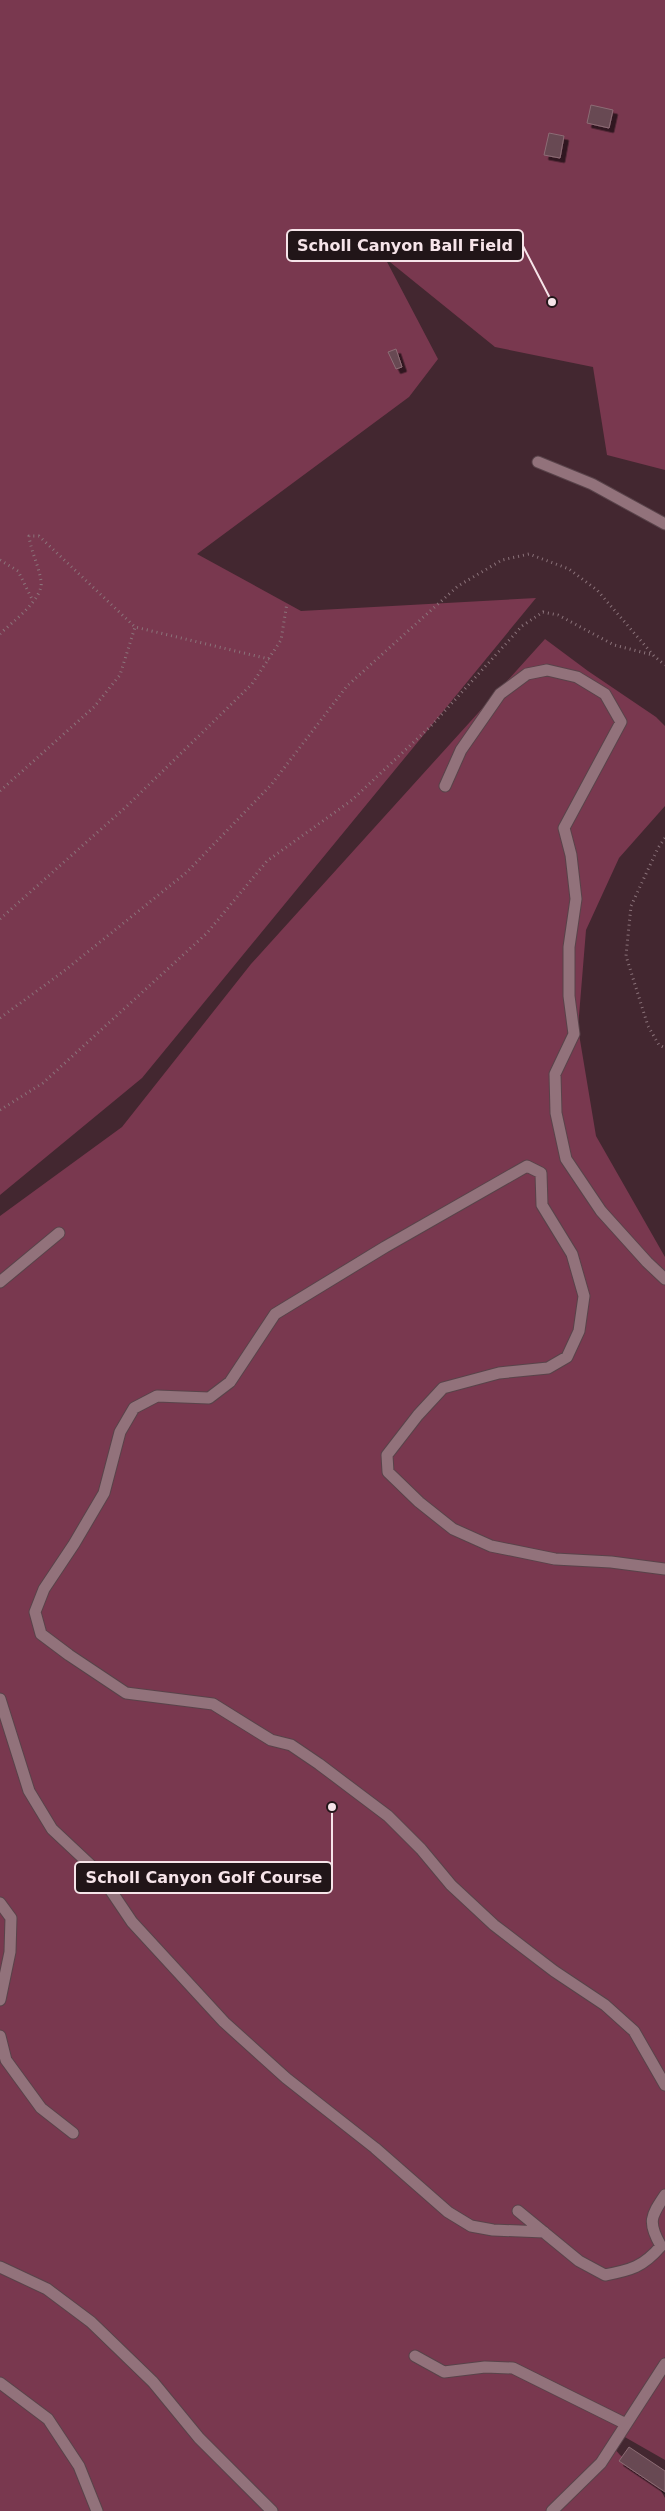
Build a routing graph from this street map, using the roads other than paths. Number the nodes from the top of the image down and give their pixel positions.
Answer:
1 (538, 462) dead end
2 (665, 524) edge
3 (445, 786) dead end
4 (59, 1233) dead end
5 (665, 1278) edge
6 (0, 1282) edge
7 (665, 1569) edge
8 (0, 1699) edge
9 (0, 1903) edge
10 (0, 2000) edge
11 (0, 2036) edge
12 (665, 2085) edge
13 (73, 2133) dead end
14 (665, 2194) edge
15 (518, 2211) dead end
16 (544, 2232) junction
17 (663, 2245) edge
18 (0, 2267) edge
19 (415, 2356) dead end
20 (665, 2364) edge
21 (0, 2383) edge
22 (626, 2424) junction
23 (97, 2511) edge
24 (272, 2511) edge
25 (552, 2511) edge

1 - 2 lane
3 - 5 lane
4 - 6 lane
7 - 12 lane
8 - 16 lane
9 - 10 lane
11 - 13 lane
14 - 17 lane
15 - 16 lane
16 - 17 lane
18 - 24 lane
19 - 22 lane
20 - 22 lane
21 - 23 lane
22 - 25 lane

